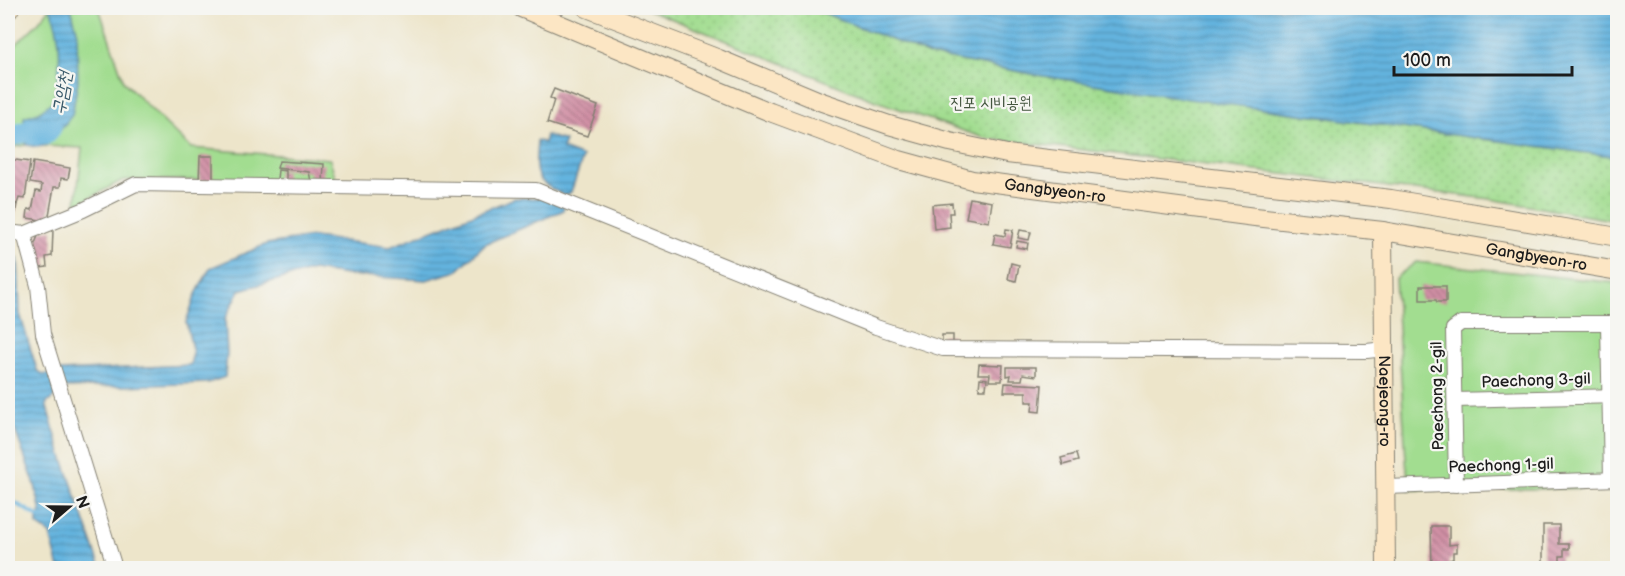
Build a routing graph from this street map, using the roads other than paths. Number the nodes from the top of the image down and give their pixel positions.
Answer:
1 (521, 8) edge
2 (587, 8) edge
3 (1383, 231) junction
4 (8, 232) edge
5 (24, 234) junction
6 (1617, 237) edge
7 (1617, 271) edge
8 (1613, 323) edge
9 (1384, 349) junction
10 (1614, 396) edge
11 (1455, 400) junction
12 (1614, 479) edge
13 (1456, 485) junction
14 (1386, 487) junction
15 (115, 568) edge
16 (1386, 568) edge

1 - 3 street, Gangbyeon-ro
2 - 6 street, Gangbyeon-ro
3 - 7 street, Gangbyeon-ro
3 - 9 street, Naejeong-ro
4 - 5 street
5 - 9 street
5 - 15 street
8 - 10 street
8 - 11 street, Paechong 2-gil
9 - 14 street, Naejeong-ro
10 - 11 street, Paechong 3-gil
10 - 12 street
11 - 13 street, Paechong 2-gil
12 - 13 street, Paechong 1-gil
13 - 14 street, Paechong 1-gil
14 - 16 street, Naejeong-ro

